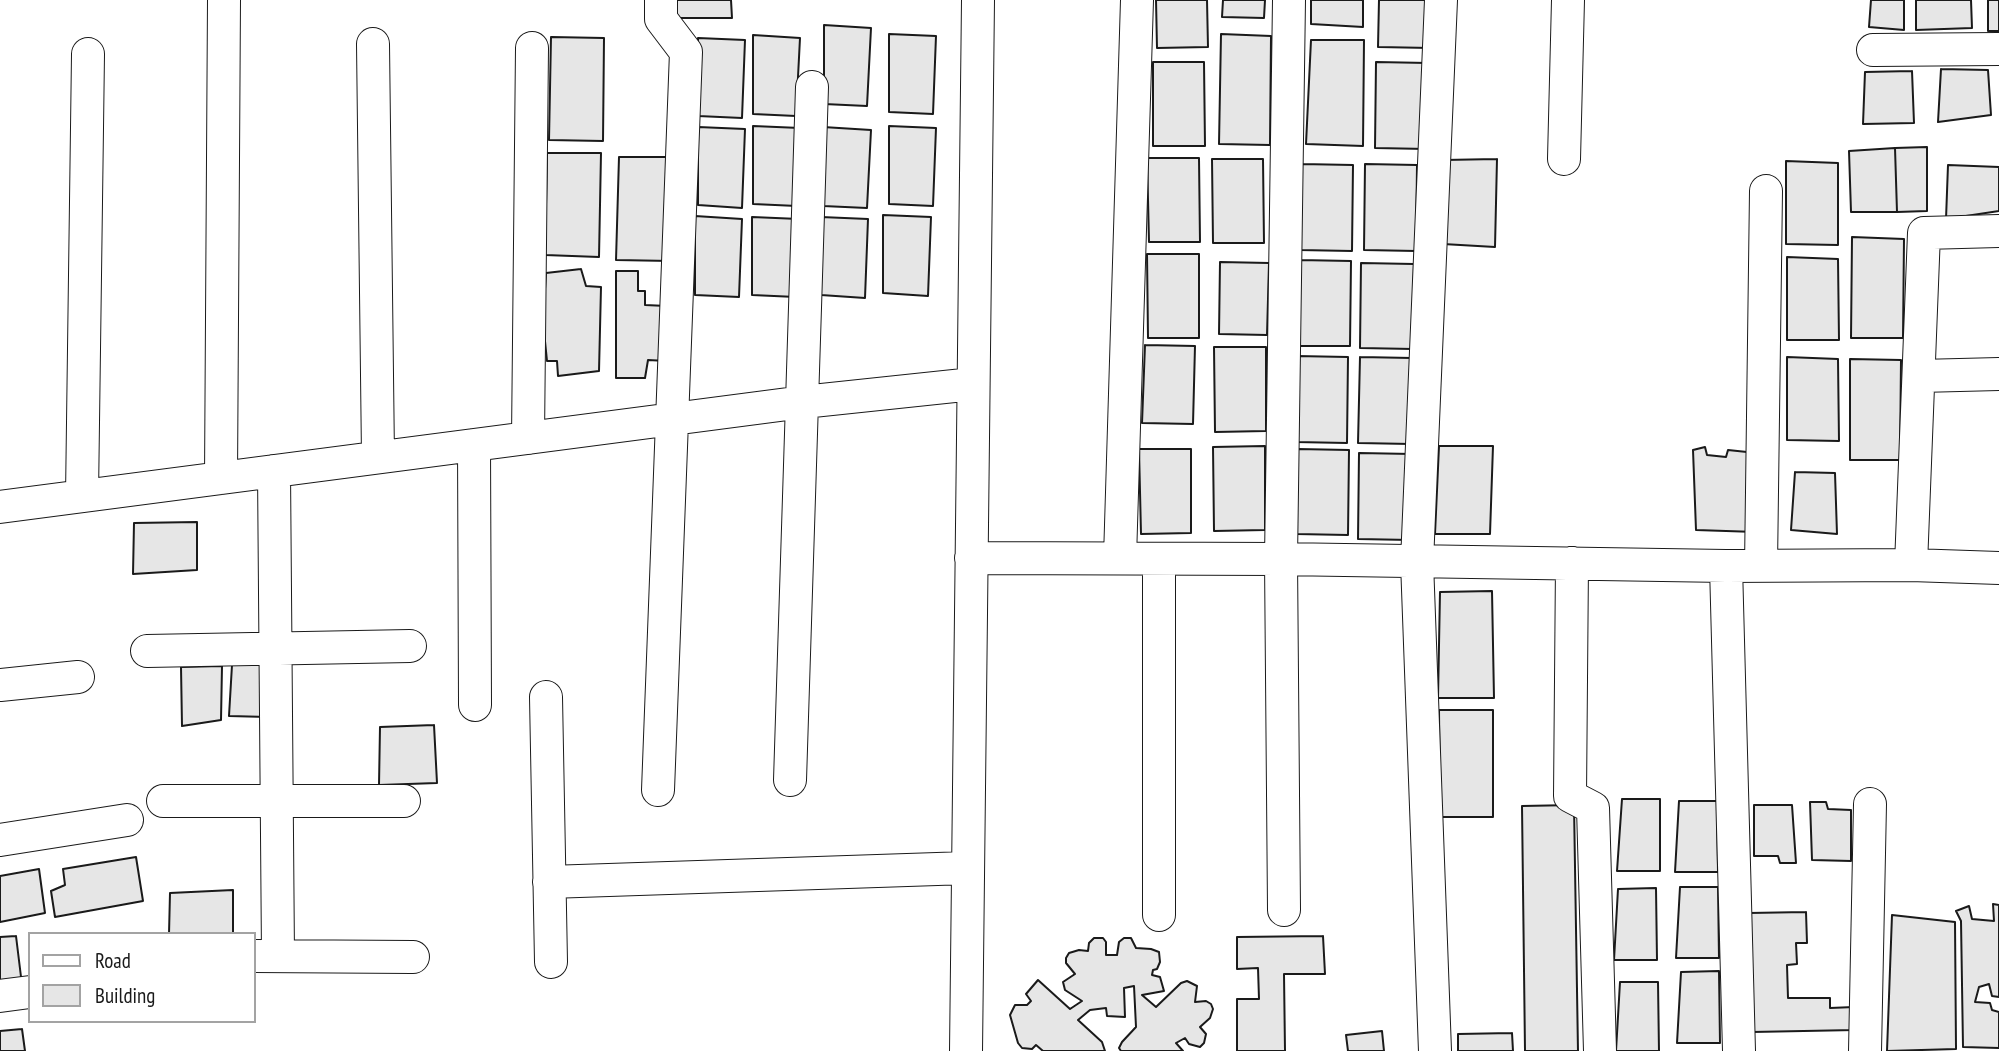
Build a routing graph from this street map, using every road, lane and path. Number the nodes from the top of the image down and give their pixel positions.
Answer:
1 (224, 0) edge
2 (661, 0) edge
3 (978, 0) edge
4 (1137, 0) edge
5 (1289, 0) edge
6 (1441, 0) edge
7 (1567, 0) edge
8 (373, 44) dead end
9 (532, 48) dead end
10 (1999, 49) edge
11 (1874, 50) dead end
12 (88, 54) dead end
13 (812, 87) dead end
14 (1564, 159) dead end
15 (1766, 191) dead end
16 (1999, 230) edge
17 (1999, 374) edge
18 (1920, 376) junction
19 (973, 384) junction
20 (803, 402) junction
21 (674, 419) junction
22 (528, 438) junction
23 (474, 445) junction
24 (378, 457) junction
25 (274, 471) junction
26 (221, 478) junction
27 (82, 496) junction
28 (0, 507) edge
29 (971, 558) junction
30 (1120, 558) junction
31 (1159, 559) junction
32 (1281, 559) junction
33 (1418, 562) junction
34 (1572, 563) junction
35 (1911, 565) junction
36 (1726, 566) junction
37 (1761, 566) junction
38 (1999, 568) edge
39 (410, 646) dead end
40 (274, 649) junction
41 (147, 651) dead end
42 (79, 677) dead end
43 (0, 685) edge
44 (546, 697) dead end
45 (475, 705) dead end
46 (790, 780) dead end
47 (658, 790) dead end
48 (163, 801) dead end
49 (276, 801) junction
50 (404, 801) dead end
51 (1870, 804) dead end
52 (127, 820) dead end
53 (0, 840) edge
54 (967, 868) junction
55 (549, 882) junction
56 (1284, 910) dead end
57 (1159, 915) dead end
58 (266, 956) edge
59 (413, 957) dead end
60 (551, 962) dead end
61 (28, 992) edge
62 (0, 996) edge
63 (965, 1051) edge
64 (1435, 1051) edge
65 (1600, 1051) edge
66 (1739, 1051) edge
67 (1865, 1051) edge

1 - 26 street
2 - 21 street
3 - 19 street
4 - 30 street
5 - 32 street
6 - 33 street
7 - 14 street
8 - 24 street
9 - 22 street
10 - 11 street
12 - 27 street
13 - 20 street
15 - 37 street
16 - 18 street
17 - 18 street
18 - 35 street
19 - 20 street
19 - 29 street
20 - 21 street
20 - 46 street
21 - 22 street
21 - 47 street
22 - 23 street
23 - 24 street
23 - 45 street
24 - 25 street
25 - 26 street
25 - 40 street
26 - 27 street
27 - 28 street
29 - 30 street
29 - 54 street
30 - 31 street
31 - 32 street
31 - 57 street
32 - 33 street
32 - 56 street
33 - 34 street
33 - 64 street
34 - 36 street
34 - 65 street
35 - 37 street
35 - 38 street
36 - 37 street
36 - 66 street
39 - 40 street
40 - 41 street
40 - 49 street
42 - 43 street
44 - 55 street
48 - 49 street
49 - 50 street
49 - 58 street
51 - 67 street
52 - 53 street
54 - 55 street
54 - 63 street
55 - 60 street
58 - 59 street
61 - 62 street

